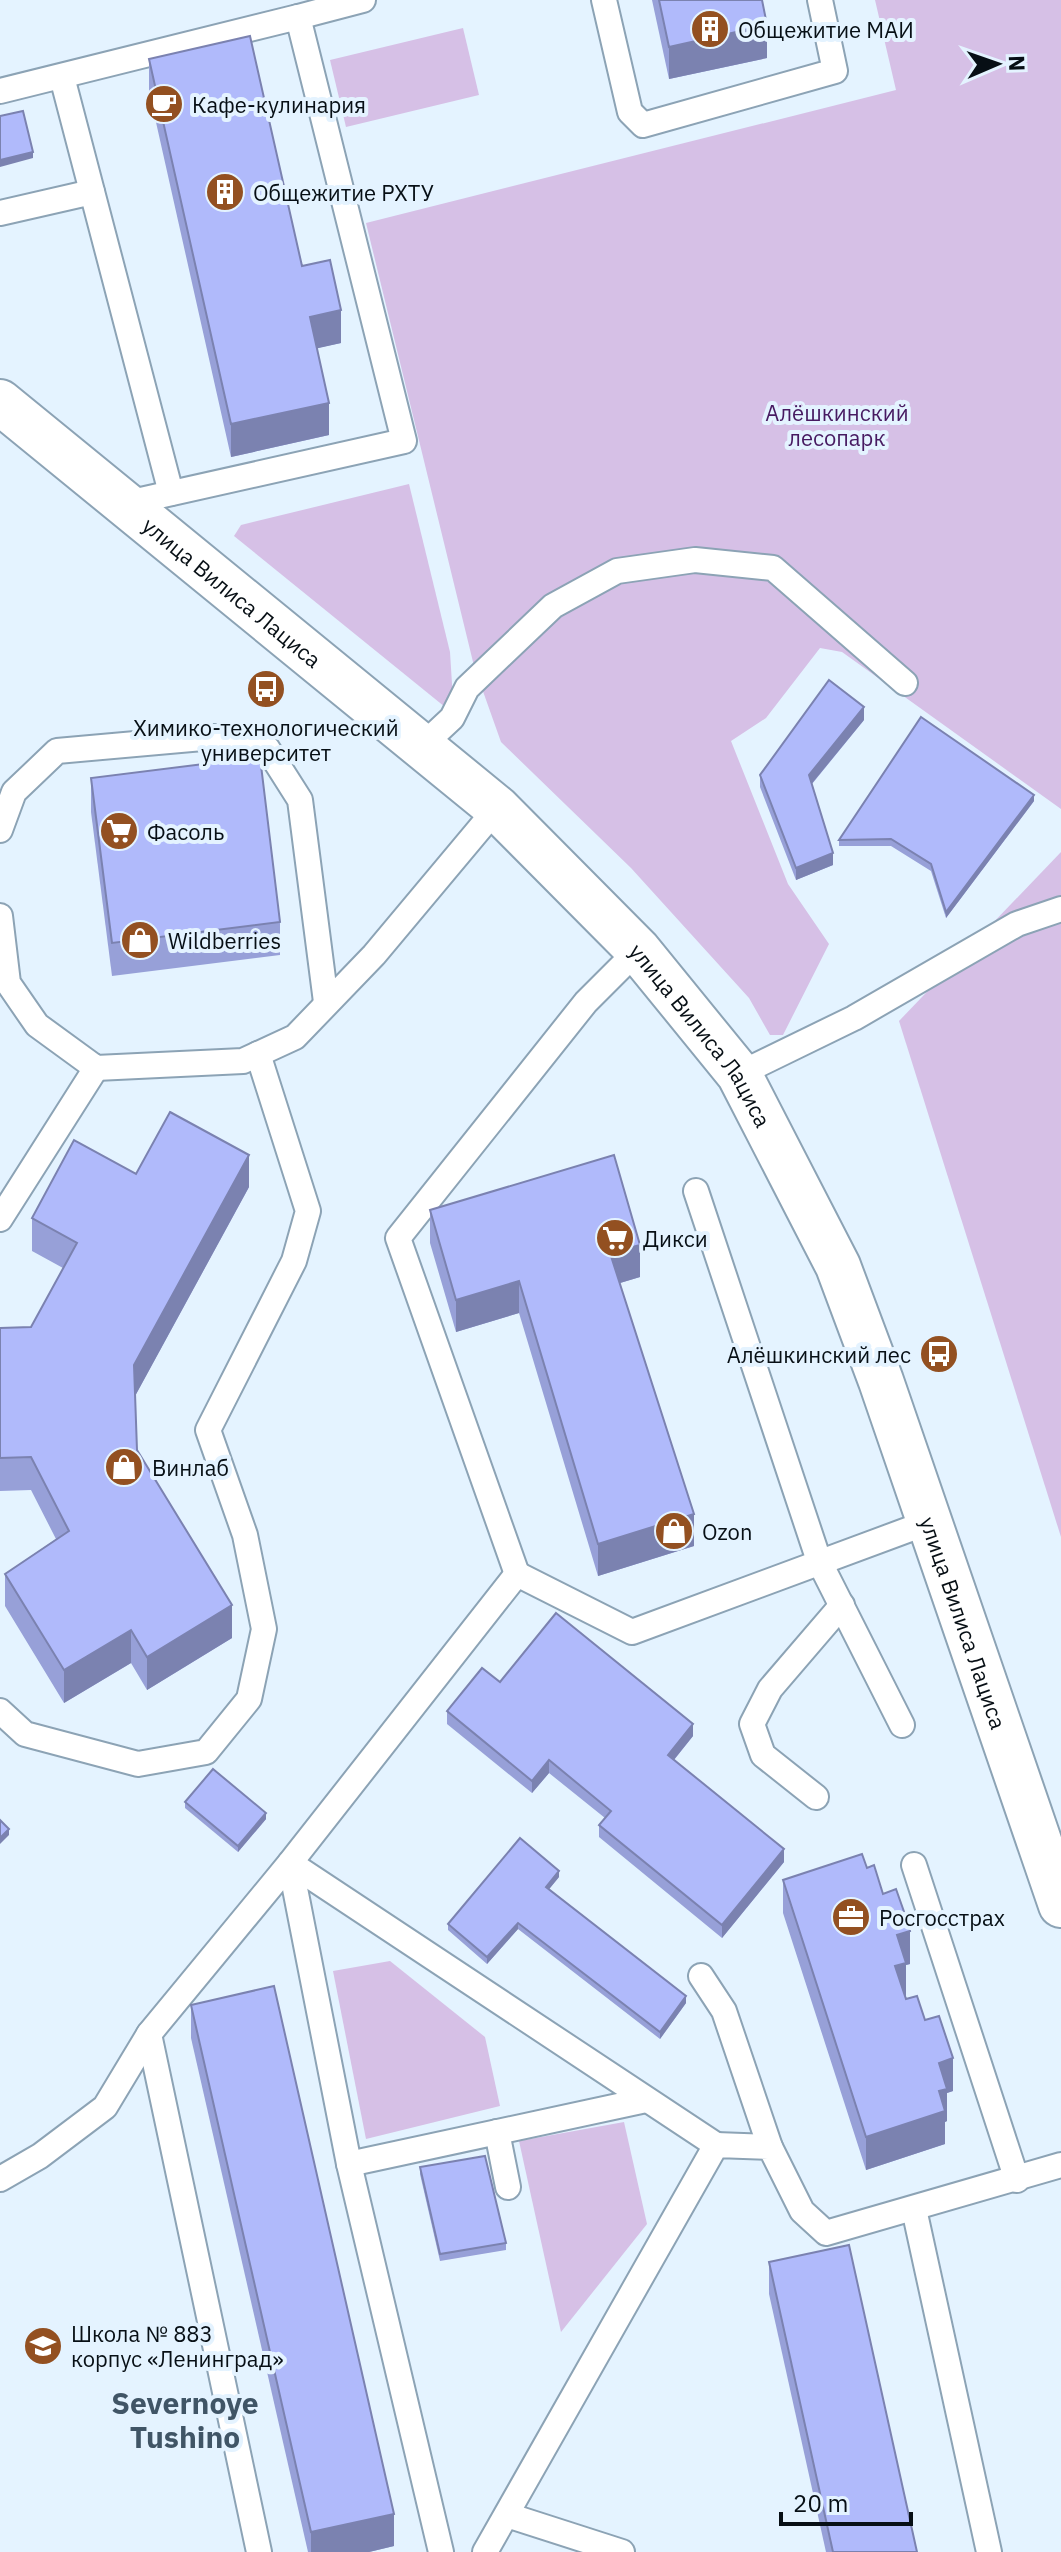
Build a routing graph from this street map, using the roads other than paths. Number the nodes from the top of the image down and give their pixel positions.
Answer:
1 (363, 0) edge
2 (604, 0) edge
3 (820, 0) edge
4 (298, 17) junction
5 (62, 77) junction
6 (0, 91) edge
7 (92, 192) junction
8 (0, 213) edge
9 (0, 402) edge
10 (171, 493) junction
11 (123, 504) junction
12 (905, 683) dead end
13 (422, 746) junction
14 (497, 808) junction
15 (0, 830) edge
16 (1061, 909) edge
17 (0, 916) edge
18 (638, 950) junction
19 (326, 1002) junction
20 (258, 1054) junction
21 (96, 1068) junction
22 (739, 1074) junction
23 (696, 1191) dead end
24 (0, 1219) edge
25 (929, 1522) junction
26 (819, 1561) junction
27 (517, 1574) junction
28 (842, 1605) junction
29 (0, 1711) edge
30 (902, 1725) dead end
31 (816, 1797) dead end
32 (290, 1863) junction
33 (914, 1865) dead end
34 (1061, 1905) edge
35 (701, 1976) dead end
36 (149, 2034) junction
37 (646, 2100) junction
38 (497, 2132) junction
39 (716, 2145) junction
40 (770, 2147) junction
41 (349, 2164) junction
42 (1061, 2165) edge
43 (0, 2179) edge
44 (1017, 2180) junction
45 (508, 2187) dead end
46 (914, 2209) junction
47 (507, 2515) junction
48 (259, 2552) edge
49 (441, 2552) edge
50 (485, 2552) edge
51 (622, 2552) edge
52 (989, 2552) edge

1 - 4 lane
2 - 3 lane
4 - 5 lane
4 - 10 lane
5 - 6 lane
5 - 7 lane
7 - 8 lane
7 - 10 lane
9 - 11 main road, улица Вилиса Лациса
10 - 11 lane
11 - 13 main road, улица Вилиса Лациса
12 - 13 lane
13 - 14 main road, улица Вилиса Лациса
14 - 18 main road, улица Вилиса Лациса
14 - 19 lane
15 - 19 lane
16 - 22 lane
17 - 21 lane
18 - 22 main road, улица Вилиса Лациса
18 - 27 lane
19 - 20 lane
20 - 21 lane
20 - 29 lane
21 - 24 lane
22 - 25 main road, улица Вилиса Лациса
23 - 26 lane
25 - 26 lane
25 - 34 main road, улица Вилиса Лациса
26 - 27 lane
26 - 28 lane
27 - 32 lane
28 - 30 lane
28 - 31 lane
32 - 36 lane
32 - 37 lane
32 - 41 lane
33 - 44 lane
35 - 40 lane
36 - 43 lane
36 - 48 lane
37 - 38 lane
37 - 39 lane
38 - 41 lane
38 - 45 lane
39 - 40 lane
39 - 47 lane
40 - 46 lane
41 - 49 lane
42 - 44 lane
44 - 46 lane
46 - 52 lane
47 - 50 lane
47 - 51 lane

